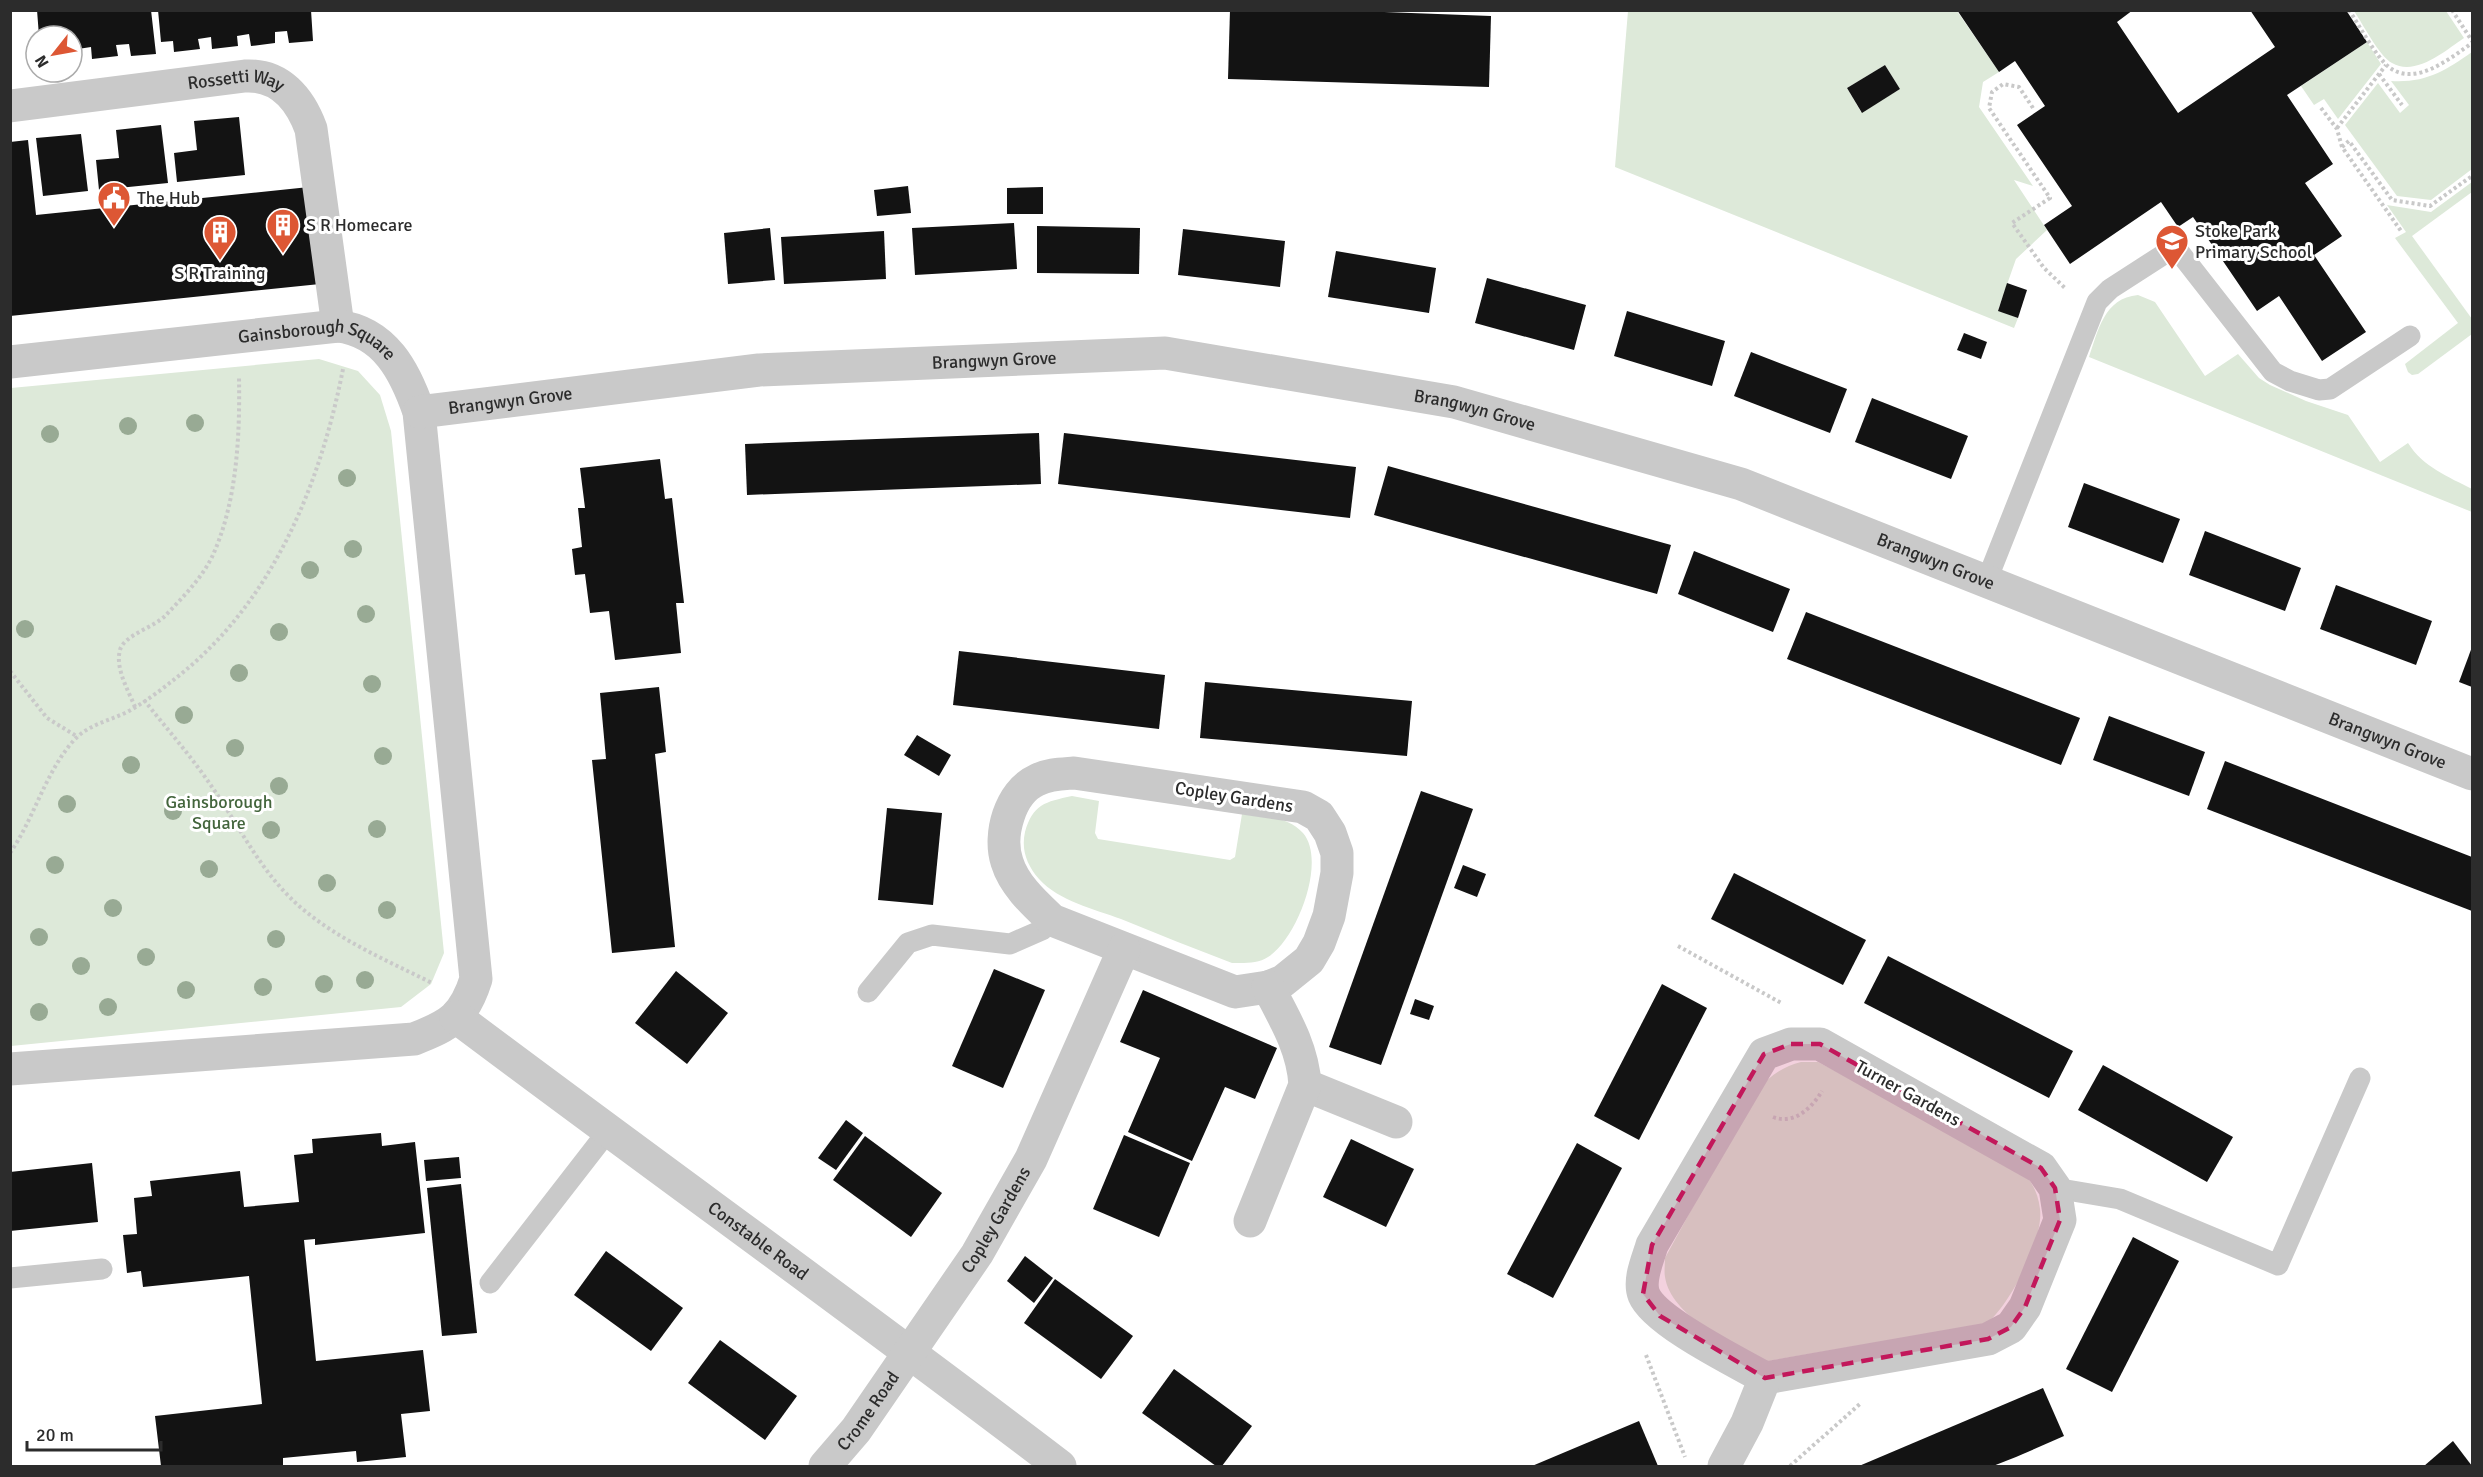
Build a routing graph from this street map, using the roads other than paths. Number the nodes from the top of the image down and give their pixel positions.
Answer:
1 (10, 106) edge
2 (345, 327) junction
3 (2410, 336) dead end
4 (10, 362) edge
5 (419, 412) junction
6 (1987, 580) junction
7 (2472, 774) edge
8 (1052, 920) junction
9 (1124, 949) junction
10 (1268, 987) junction
11 (868, 992) dead end
12 (463, 1009) junction
13 (10, 1069) edge
14 (2360, 1078) dead end
15 (1305, 1085) junction
16 (1396, 1122) dead end
17 (608, 1131) junction
18 (2055, 1188) junction
19 (1250, 1221) dead end
20 (102, 1269) dead end
21 (10, 1278) edge
22 (490, 1283) dead end
23 (911, 1353) junction
24 (1765, 1378) junction
25 (825, 1467) edge
26 (1060, 1467) edge
27 (1724, 1467) edge

1 - 2 street, Rossetti Way
2 - 4 street, Gainsborough Square
2 - 5 street, Gainsborough Square
3 - 6 lane
5 - 6 street, Brangwyn Grove
5 - 12 street, Gainsborough Square
6 - 7 street, Brangwyn Grove
8 - 9 street, Copley Gardens
8 - 10 street, Copley Gardens
8 - 11 lane
9 - 10 street, Copley Gardens
9 - 23 street, Copley Gardens
10 - 15 street
12 - 13 street
12 - 17 street, Constable Road
14 - 18 lane
15 - 16 street
15 - 19 street
17 - 22 lane
17 - 23 street, Constable Road
18 - 24 street
18 - 24 street, Turner Gardens
20 - 21 lane
23 - 25 street, Crome Road
23 - 26 street, Constable Road
24 - 27 street

